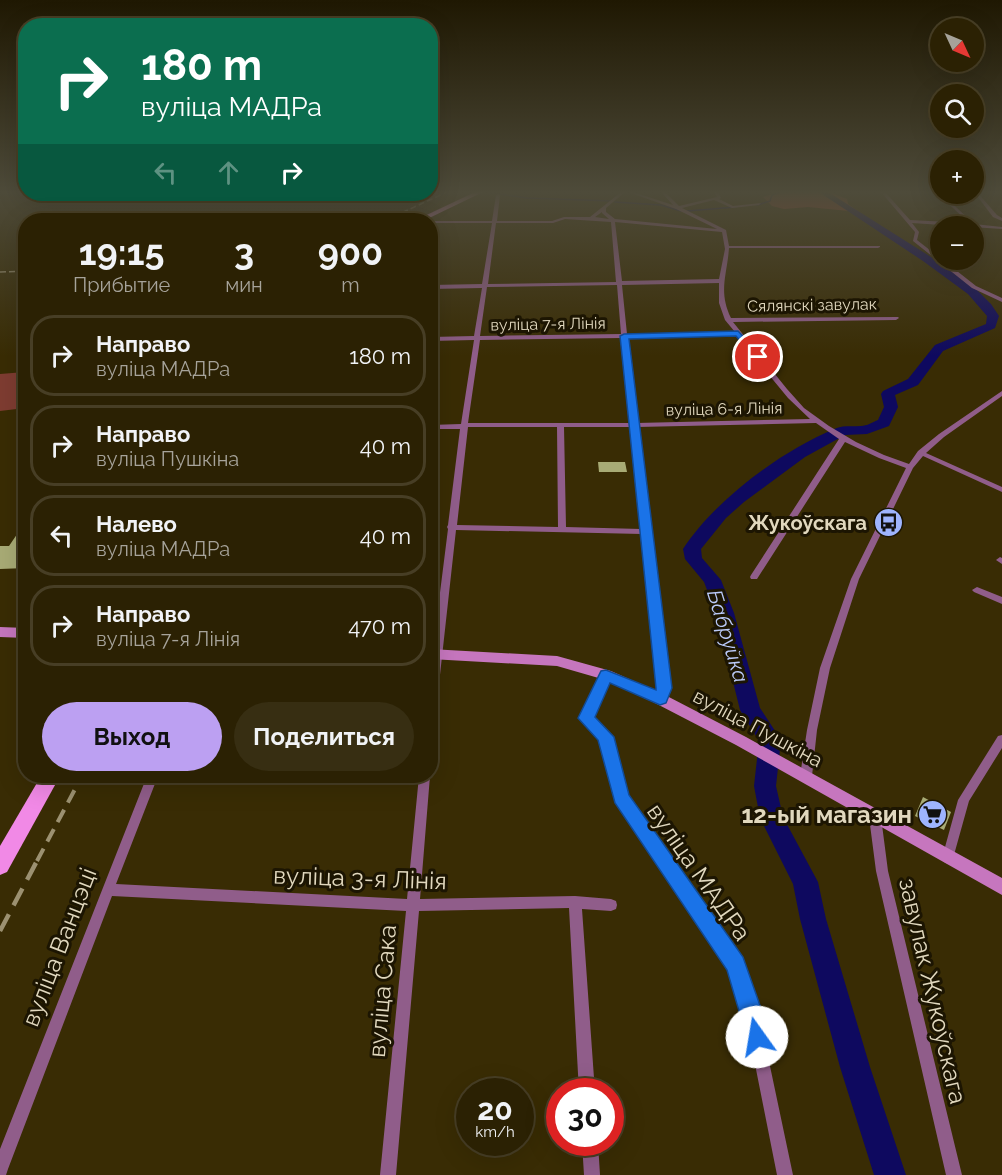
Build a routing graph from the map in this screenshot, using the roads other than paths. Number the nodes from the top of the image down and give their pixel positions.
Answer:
1 (490, 247) edge
2 (617, 247) edge
3 (727, 247) joint
4 (878, 247) dead end
5 (923, 247) edge
6 (722, 281) junction
7 (620, 283) junction
8 (438, 287) edge
9 (483, 287) junction
10 (1002, 300) edge
11 (896, 318) dead end
12 (728, 320) junction
13 (738, 334) junction
14 (624, 336) junction
15 (478, 338) junction
16 (438, 339) edge
17 (1002, 393) edge
18 (817, 421) junction
19 (560, 425) junction
20 (633, 425) junction
21 (464, 426) junction
22 (438, 427) edge
23 (844, 437) junction
24 (921, 453) junction
25 (910, 467) junction
26 (1002, 490) edge
27 (451, 527) junction
28 (562, 529) junction
29 (645, 532) junction
30 (754, 577) dead end
31 (977, 590) dead end
32 (1002, 601) edge
33 (438, 625) edge
34 (0, 632) edge
35 (18, 633) edge
36 (438, 655) edge
37 (606, 675) junction
38 (660, 699) junction
39 (1002, 739) edge
40 (806, 776) junction
41 (47, 783) edge
42 (149, 783) edge
43 (424, 783) edge
44 (876, 817) junction
45 (948, 858) junction
46 (0, 865) edge
47 (1002, 886) edge
48 (108, 890) junction
49 (575, 902) junction
50 (413, 905) junction
51 (611, 905) dead end
52 (586, 1078) edge
53 (591, 1156) edge
54 (0, 1169) edge
55 (388, 1175) edge
56 (592, 1175) edge
57 (785, 1175) edge
58 (954, 1175) edge

1 - 9 street
2 - 7 street
3 - 4 street
3 - 6 street
5 - 10 street
6 - 7 street
6 - 12 street
7 - 9 street
7 - 14 street
8 - 9 street
9 - 15 street
11 - 12 street, Сялянскі завулак
12 - 13 street
13 - 14 street, вуліца 7-я Лінія
13 - 18 street
14 - 15 street, вуліца 7-я Лінія
14 - 20 street
15 - 16 street, вуліца 7-я Лінія
15 - 21 street
17 - 24 street
18 - 20 street, вуліца 6-я Лінія
18 - 23 street
19 - 20 street, вуліца 6-я Лінія
19 - 21 street, вуліца 6-я Лінія
19 - 28 street
20 - 29 street
21 - 22 street, вуліца 6-я Лінія
21 - 27 street
23 - 25 street
23 - 30 street
24 - 25 street
24 - 26 street
25 - 40 street
27 - 28 street
27 - 33 street
28 - 29 street
29 - 38 street
31 - 32 street
34 - 35 main road
36 - 37 main road, вуліца Пушкіна
37 - 38 main road, вуліца Пушкіна
37 - 57 street, вуліца МАДРа
38 - 40 main road, вуліца Пушкіна
39 - 45 street
40 - 44 main road, вуліца Пушкіна
41 - 46 main road
42 - 48 street, вуліца Ванцэці
43 - 50 street, вуліца Сака
44 - 45 main road, вуліца Пушкіна
44 - 58 street, завулак Жукоўскага
45 - 47 main road, вуліца Пушкіна
48 - 50 street, вуліца 3-я Лінія
48 - 54 street, вуліца Ванцэці
49 - 50 street, вуліца 3-я Лінія
49 - 51 street, вуліца 3-я Лінія
49 - 52 street
50 - 55 street, вуліца Сака
53 - 56 street

